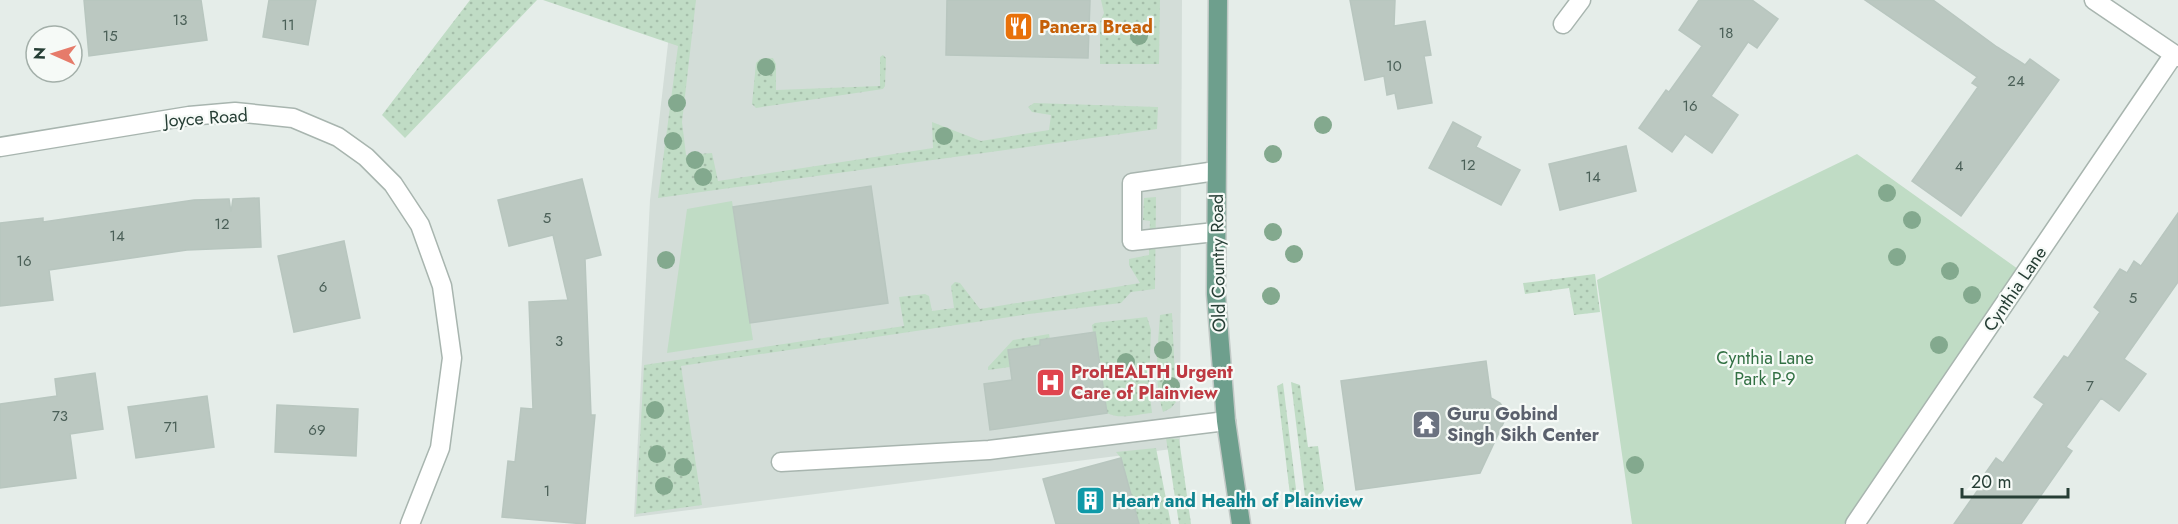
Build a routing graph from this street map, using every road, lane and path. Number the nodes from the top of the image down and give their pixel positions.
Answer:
1 (1218, 0) edge
2 (1581, 0) edge
3 (2094, 0) edge
4 (1563, 24) dead end
5 (2176, 55) edge
6 (0, 147) edge
7 (1216, 171) junction
8 (1215, 232) junction
9 (1226, 421) junction
10 (781, 462) dead end
11 (410, 524) edge
12 (1241, 524) edge
13 (1856, 524) edge

1 - 7 main road, Old Country Road
2 - 4 street
3 - 5 street
5 - 13 street, Cynthia Lane
6 - 11 street, Joyce Road
7 - 8 main road, Old Country Road
7 - 8 street
8 - 9 main road, Old Country Road
9 - 10 street
9 - 12 main road, Old Country Road

